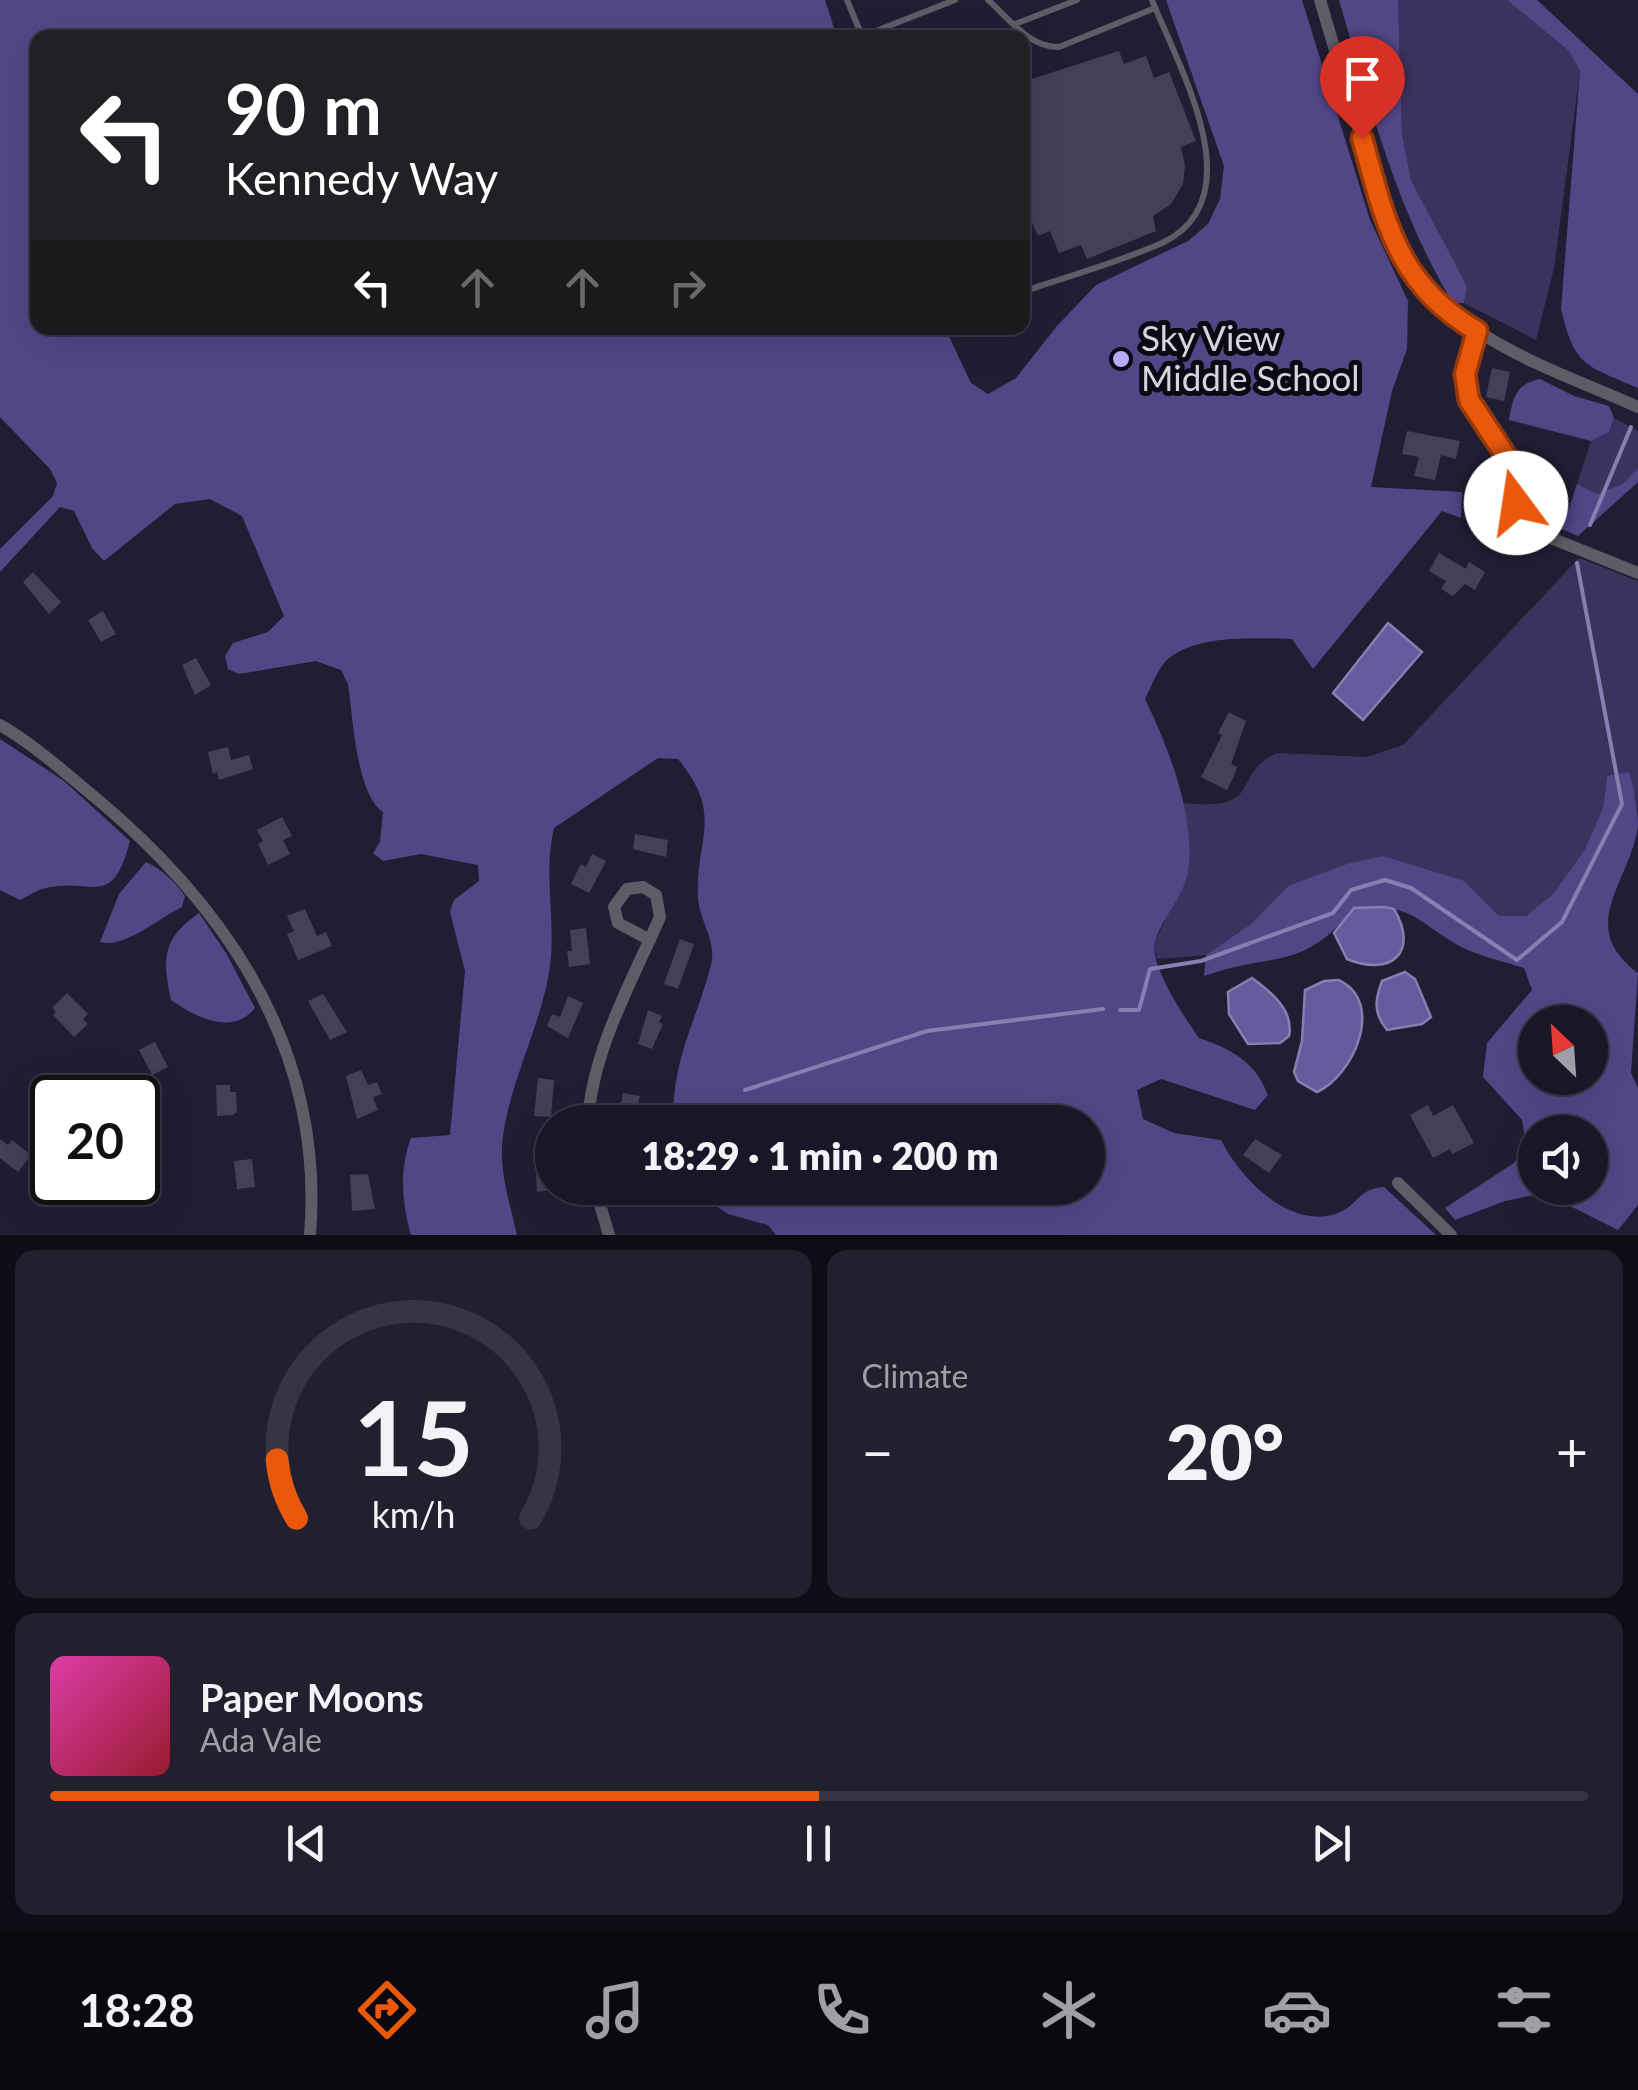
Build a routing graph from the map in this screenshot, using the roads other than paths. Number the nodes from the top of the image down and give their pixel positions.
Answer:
1 (847, 0) edge
2 (955, 0) edge
3 (988, 0) edge
4 (1077, 0) edge
5 (1320, 0) edge
6 (1153, 4) edge
7 (1015, 24) junction
8 (860, 30) edge
9 (880, 30) edge
10 (1020, 30) edge
11 (1030, 40) edge
12 (1030, 290) edge
13 (1477, 331) junction
14 (1638, 406) edge
15 (1516, 524) joint
16 (1638, 572) edge
17 (0, 725) edge
18 (650, 940) dead end
19 (592, 1105) edge
20 (1398, 1183) dead end
21 (600, 1205) edge
22 (310, 1235) edge
23 (608, 1235) edge
24 (1451, 1235) edge

1 - 8 lane
2 - 9 lane
3 - 7 lane
4 - 7 lane
5 - 13 street
6 - 11 lane
6 - 12 lane
7 - 10 lane
13 - 14 street
13 - 15 lane
15 - 16 street
17 - 22 street
18 - 19 street
20 - 24 street
21 - 23 street

